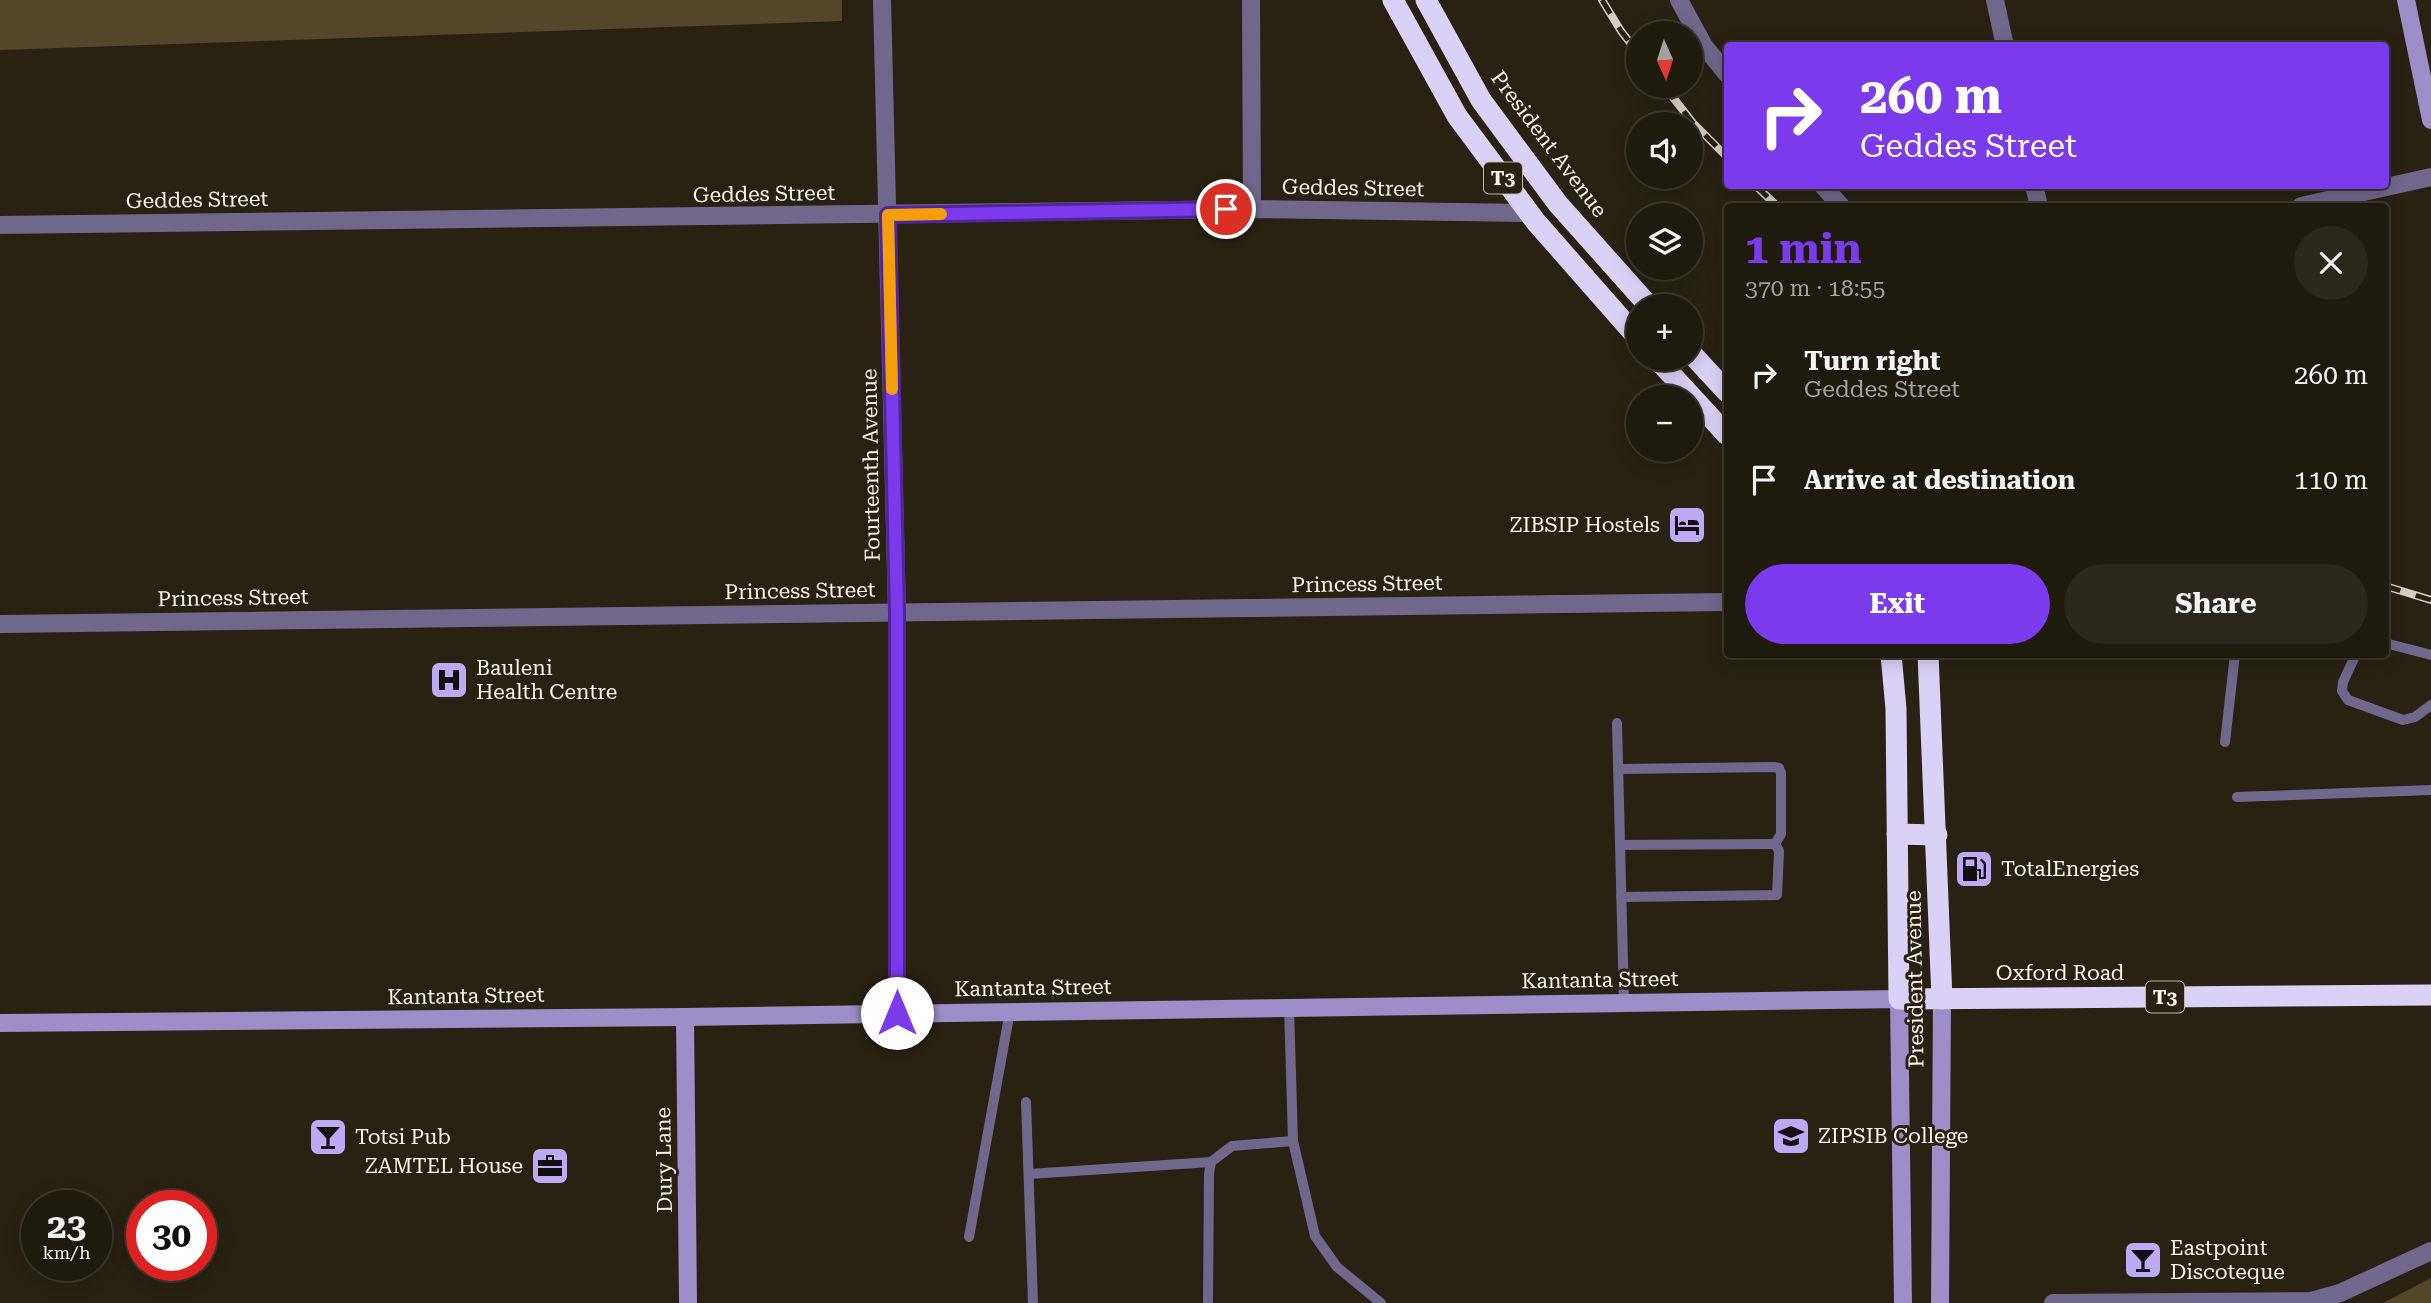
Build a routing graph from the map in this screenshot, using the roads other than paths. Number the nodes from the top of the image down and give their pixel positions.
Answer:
1 (882, 0) edge
2 (1251, 0) edge
3 (1393, 0) edge
4 (1426, 0) edge
5 (1679, 0) edge
6 (1995, 0) edge
7 (2406, 0) edge
8 (2004, 42) edge
9 (1724, 70) edge
10 (2431, 120) edge
11 (2431, 177) edge
12 (2389, 186) edge
13 (1826, 189) edge
14 (2377, 189) edge
15 (1838, 203) edge
16 (2314, 203) edge
17 (1252, 209) junction
18 (1529, 213) junction
19 (888, 215) junction
20 (0, 225) edge
21 (1638, 294) edge
22 (1626, 324) edge
23 (1703, 366) edge
24 (1668, 371) edge
25 (1724, 389) edge
26 (1724, 432) edge
27 (1724, 602) edge
28 (897, 613) junction
29 (0, 624) edge
30 (2389, 644) edge
31 (2431, 655) edge
32 (2235, 658) edge
33 (2354, 658) edge
34 (1929, 660) edge
35 (1892, 661) edge
36 (2431, 705) edge
37 (1617, 723) dead end
38 (2225, 742) dead end
39 (1618, 769) junction
40 (2431, 790) edge
41 (2237, 797) dead end
42 (1896, 834) junction
43 (1937, 835) junction
44 (1775, 844) junction
45 (1620, 845) junction
46 (1621, 897) junction
47 (2431, 995) edge
48 (1899, 999) junction
49 (1942, 999) junction
50 (1624, 1002) junction
51 (1289, 1007) junction
52 (1010, 1011) junction
53 (897, 1013) junction
54 (685, 1017) junction
55 (0, 1023) edge
56 (1026, 1102) dead end
57 (1293, 1140) junction
58 (1211, 1162) junction
59 (1029, 1174) junction
60 (969, 1237) dead end
61 (2431, 1251) edge
62 (2311, 1302) edge
63 (688, 1303) edge
64 (1033, 1303) edge
65 (1208, 1303) edge
66 (1381, 1303) edge
67 (1903, 1303) edge
68 (1940, 1303) edge
69 (2053, 1303) edge

1 - 19 street, Fourteenth Avenue
2 - 17 street
3 - 18 highway, T3
4 - 21 highway, President Avenue / T3
5 - 9 street
6 - 8 street
7 - 10 street
11 - 12 street
13 - 15 street
14 - 16 street
17 - 18 street, Geddes Street
17 - 19 street, Geddes Street
18 - 22 highway, T3
19 - 20 street, Geddes Street
19 - 28 street, Fourteenth Avenue
23 - 25 highway
24 - 26 highway
27 - 28 street, Princess Street
28 - 29 street, Princess Street
28 - 53 street, Fourteenth Avenue
30 - 31 lane
32 - 38 lane
33 - 36 lane
34 - 35 highway
34 - 43 highway, President Avenue
35 - 42 highway, President Avenue
37 - 39 lane
39 - 44 lane
39 - 45 lane
40 - 41 lane
42 - 43 highway
42 - 48 highway, President Avenue
43 - 49 highway, President Avenue
44 - 45 lane
44 - 46 lane
45 - 46 lane
46 - 50 lane
47 - 49 highway, Oxford Road / T3
48 - 49 highway, Oxford Road / T3
48 - 50 street, Kantanta Street
48 - 67 street, President Avenue
49 - 68 street, President Avenue
50 - 51 street, Kantanta Street
51 - 52 street, Kantanta Street
51 - 57 lane
52 - 53 street, Kantanta Street
52 - 60 lane
53 - 54 street, Kantanta Street
54 - 55 street, Kantanta Street
54 - 63 street, Dury Lane
56 - 59 lane
57 - 58 lane
57 - 66 lane
58 - 59 lane
58 - 65 lane
59 - 64 lane
61 - 62 street
62 - 69 street

